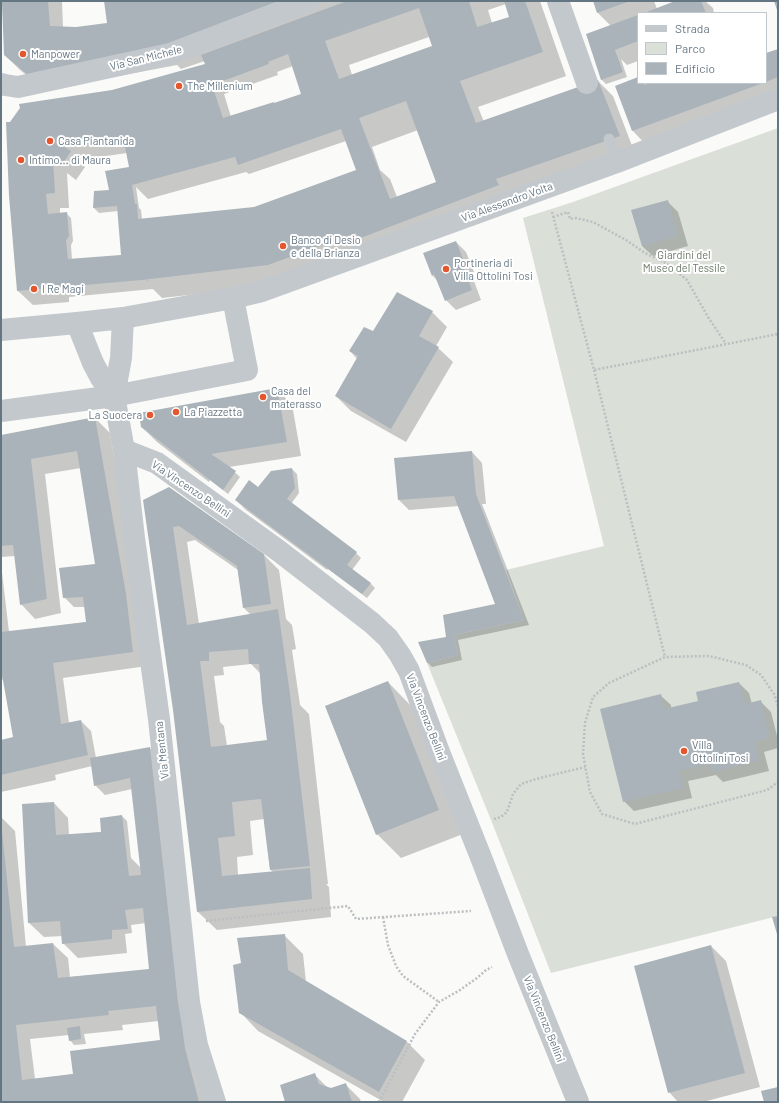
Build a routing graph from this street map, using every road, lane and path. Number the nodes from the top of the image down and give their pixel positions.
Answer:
1 (309, 1) edge
2 (558, 1) edge
3 (587, 83) dead end
4 (1, 84) edge
5 (778, 100) edge
6 (609, 139) dead end
7 (617, 162) junction
8 (551, 210) dead end
9 (554, 217) junction
10 (233, 298) junction
11 (123, 318) junction
12 (77, 323) junction
13 (1, 330) edge
14 (778, 334) edge
15 (726, 344) junction
16 (594, 370) junction
17 (114, 396) junction
18 (1, 411) edge
19 (124, 450) junction
20 (665, 657) junction
21 (778, 706) edge
22 (585, 767) junction
23 (778, 782) edge
24 (491, 820) dead end
25 (471, 911) dead end
26 (383, 917) junction
27 (204, 921) dead end
28 (492, 967) dead end
29 (439, 1002) junction
30 (215, 1102) edge
31 (379, 1102) edge
32 (578, 1102) edge

1 - 4 street, Via San Michele
2 - 3 street
5 - 7 street, Via Alessandro Volta
6 - 7 lane
7 - 10 street, Via Alessandro Volta
8 - 9 path
9 - 15 path
9 - 16 path
10 - 11 street, Via Alessandro Volta
10 - 17 street
11 - 12 street, Via Alessandro Volta
11 - 17 street
12 - 13 street, Via Alessandro Volta
12 - 17 street
14 - 15 path
15 - 16 path
16 - 20 path
17 - 18 street
17 - 19 street, Via Mentana
19 - 30 street, Via Mentana
19 - 32 street, Via Vincenzo Bellini
20 - 21 path
20 - 22 path
22 - 23 path
22 - 24 path
25 - 26 path
26 - 27 path
26 - 29 path
28 - 29 path
29 - 31 path

